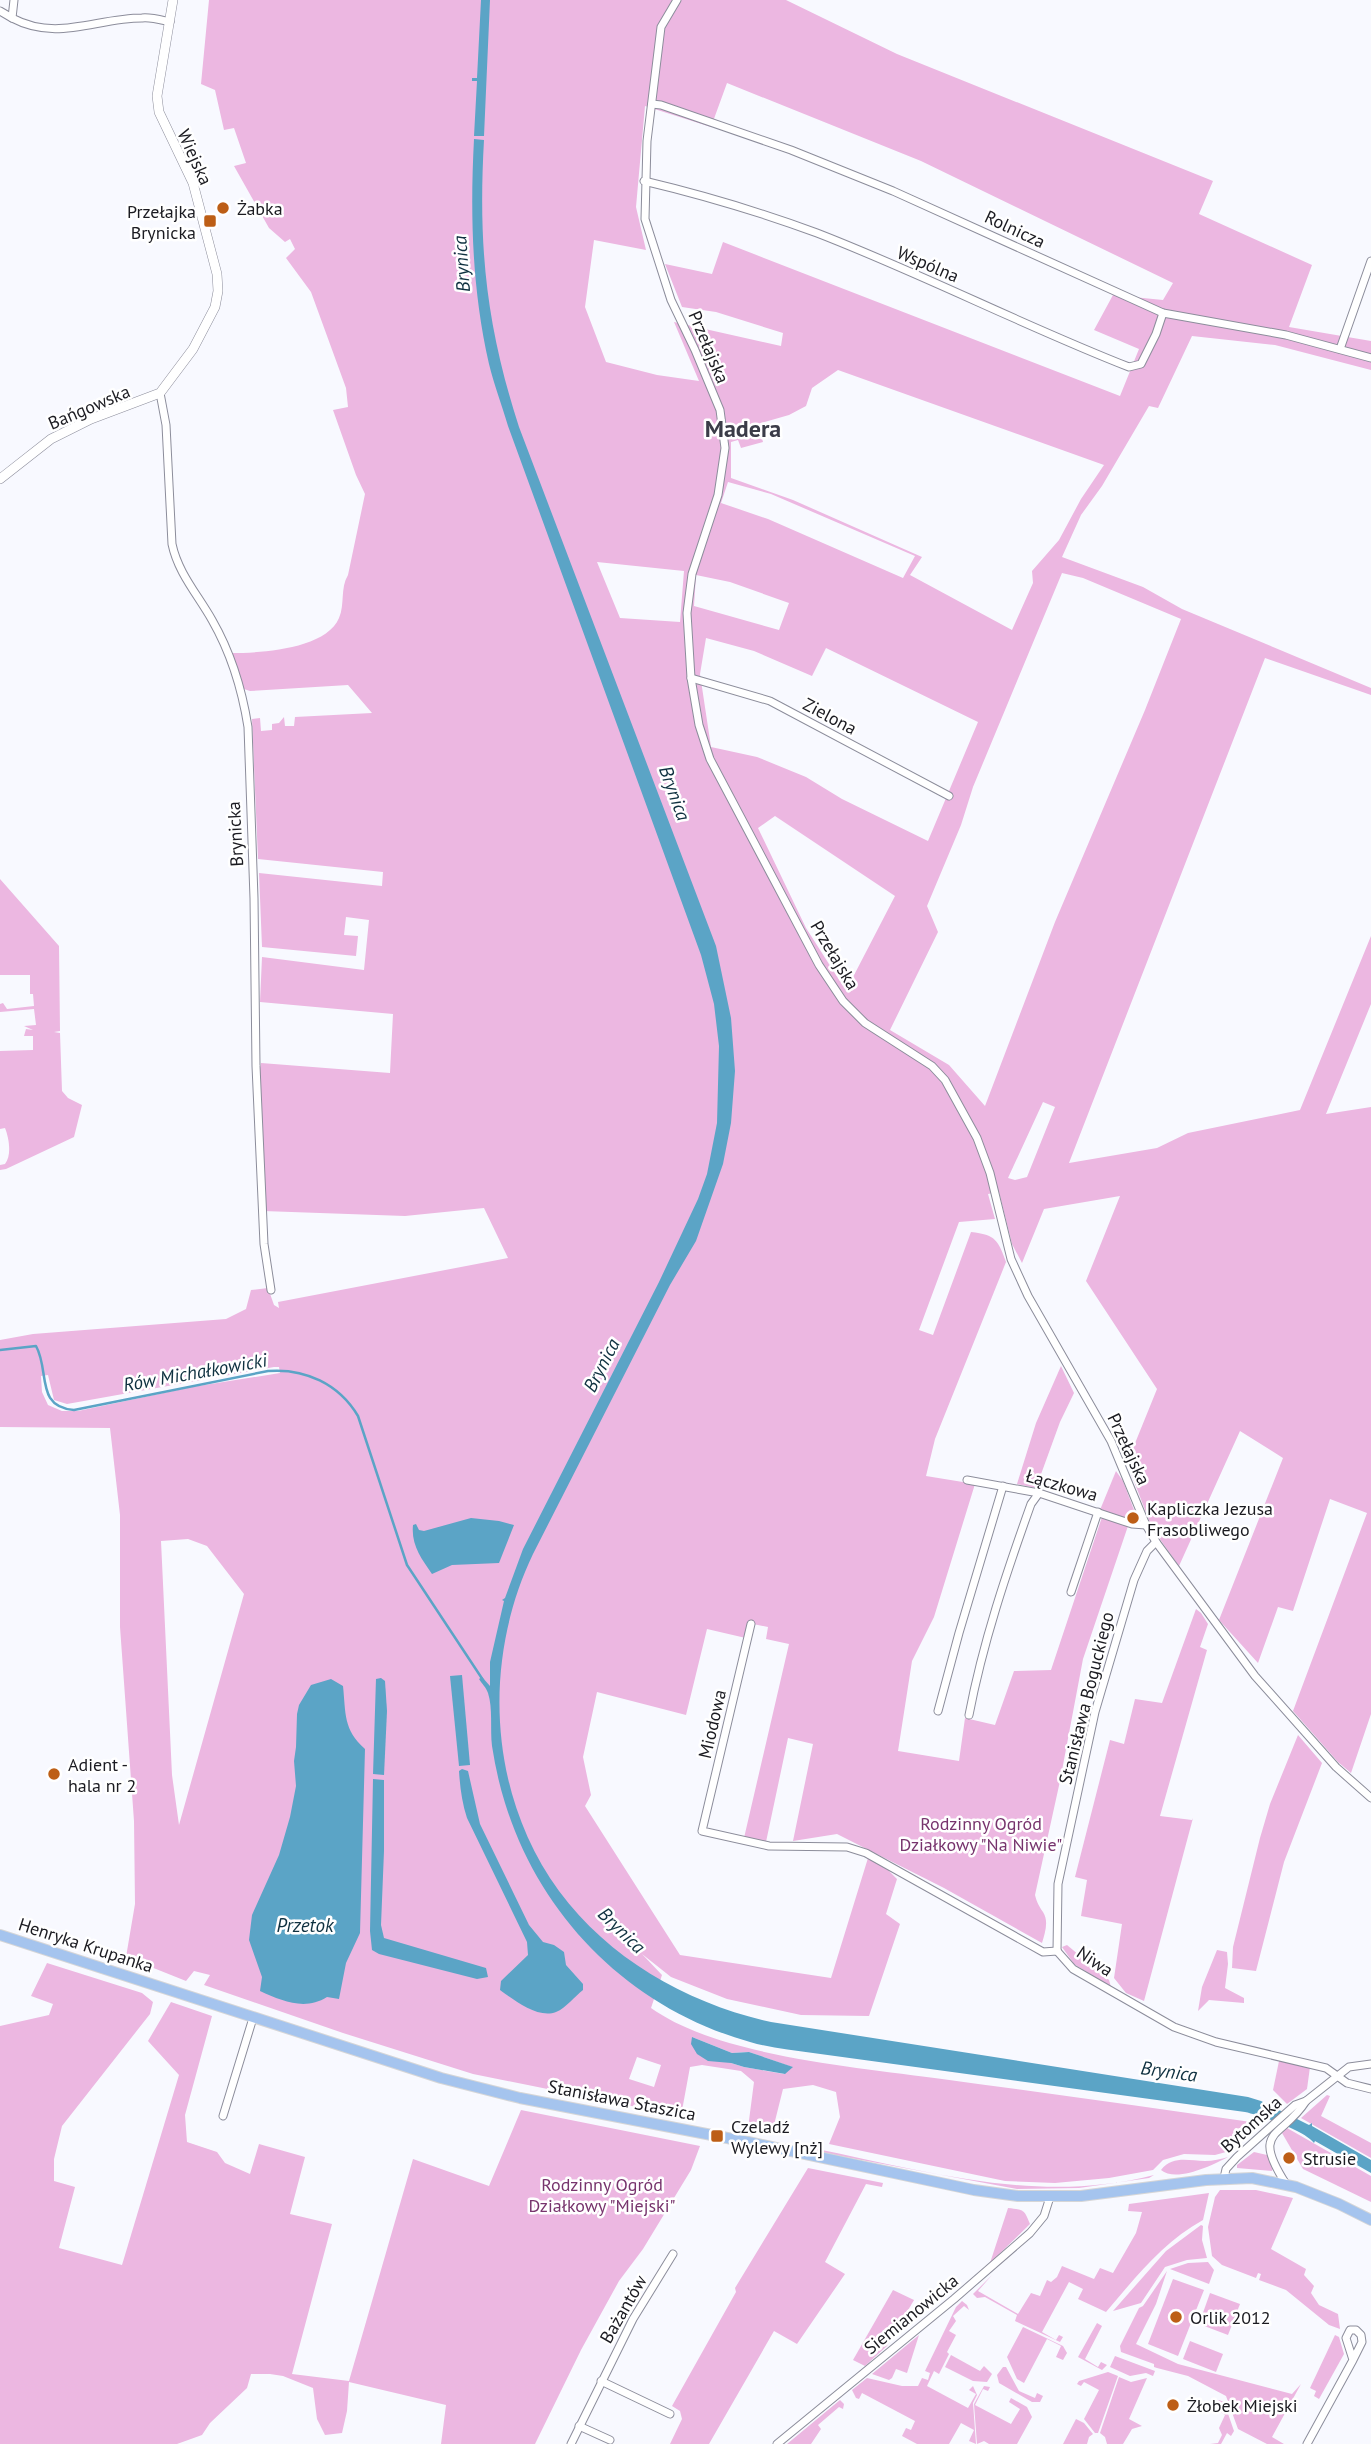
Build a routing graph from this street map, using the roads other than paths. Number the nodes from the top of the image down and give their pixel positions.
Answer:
1 (14, 0) edge
2 (173, 0) edge
3 (677, 0) edge
4 (0, 11) edge
5 (12, 18) junction
6 (170, 22) junction
7 (652, 104) junction
8 (644, 181) junction
9 (1371, 261) edge
10 (1163, 313) junction
11 (1340, 349) junction
12 (1371, 358) edge
13 (160, 393) junction
14 (0, 479) edge
15 (691, 678) junction
16 (949, 796) dead end
17 (271, 1290) dead end
18 (967, 1480) dead end
19 (1003, 1486) junction
20 (1040, 1493) junction
21 (1098, 1512) junction
22 (1146, 1525) junction
23 (1156, 1542) junction
24 (1071, 1592) dead end
25 (751, 1624) dead end
26 (938, 1711) dead end
27 (969, 1715) dead end
28 (1371, 1798) edge
29 (847, 1847) joint
30 (0, 1936) edge
31 (1057, 1951) junction
32 (162, 1988) joint
33 (253, 2018) junction
34 (1371, 2064) edge
35 (1338, 2074) junction
36 (1371, 2089) edge
37 (223, 2116) dead end
38 (1274, 2128) junction
39 (1224, 2178) junction
40 (1286, 2184) junction
41 (1050, 2197) junction
42 (1371, 2220) edge
43 (673, 2254) dead end
44 (1353, 2360) dead end
45 (601, 2381) junction
46 (670, 2414) dead end
47 (579, 2426) junction
48 (610, 2440) dead end
49 (571, 2444) edge
50 (777, 2444) edge
51 (1307, 2444) edge

1 - 5 street
2 - 6 street, Wiejska
3 - 7 street, Przełajska
4 - 5 street
5 - 6 street
6 - 13 street, Wiejska
7 - 8 street, Przełajska
7 - 10 street, Rolnicza
8 - 10 street, Wspólna
8 - 15 street, Przełajska
9 - 11 street
10 - 11 street, Rolnicza
11 - 12 street, Rolnicza
13 - 14 street, Bańgowska
13 - 17 street, Brynicka
15 - 16 street, Zielona
15 - 22 street, Przełajska
18 - 19 street, Łączkowa
19 - 20 street, Łączkowa
19 - 26 street
20 - 21 street, Łączkowa
20 - 27 street
21 - 22 street, Łączkowa
21 - 24 street
22 - 23 street, Przełajska
23 - 28 street, Przełajska
23 - 31 street, Stanisława Boguckiego
25 - 29 street, Miodowa
29 - 31 street, Niwa
30 - 32 main road, Henryka Krupanka
31 - 35 street, Niwa
32 - 33 main road, Stanisława Staszica
33 - 37 street
33 - 41 main road, Stanisława Staszica
34 - 35 street, Bytomska
35 - 36 street, Niwa
35 - 38 street, Bytomska
38 - 39 street, Bytomska
38 - 40 street, Bytomska
39 - 40 main road, Stanisława Staszica
39 - 41 main road, Stanisława Staszica
40 - 42 main road, Stanisława Staszica
41 - 50 street, Siemianowicka
43 - 45 street, Bażantów
44 - 51 street
45 - 46 street
45 - 47 street, Bażantów
47 - 48 street
47 - 49 street, Bażantów

